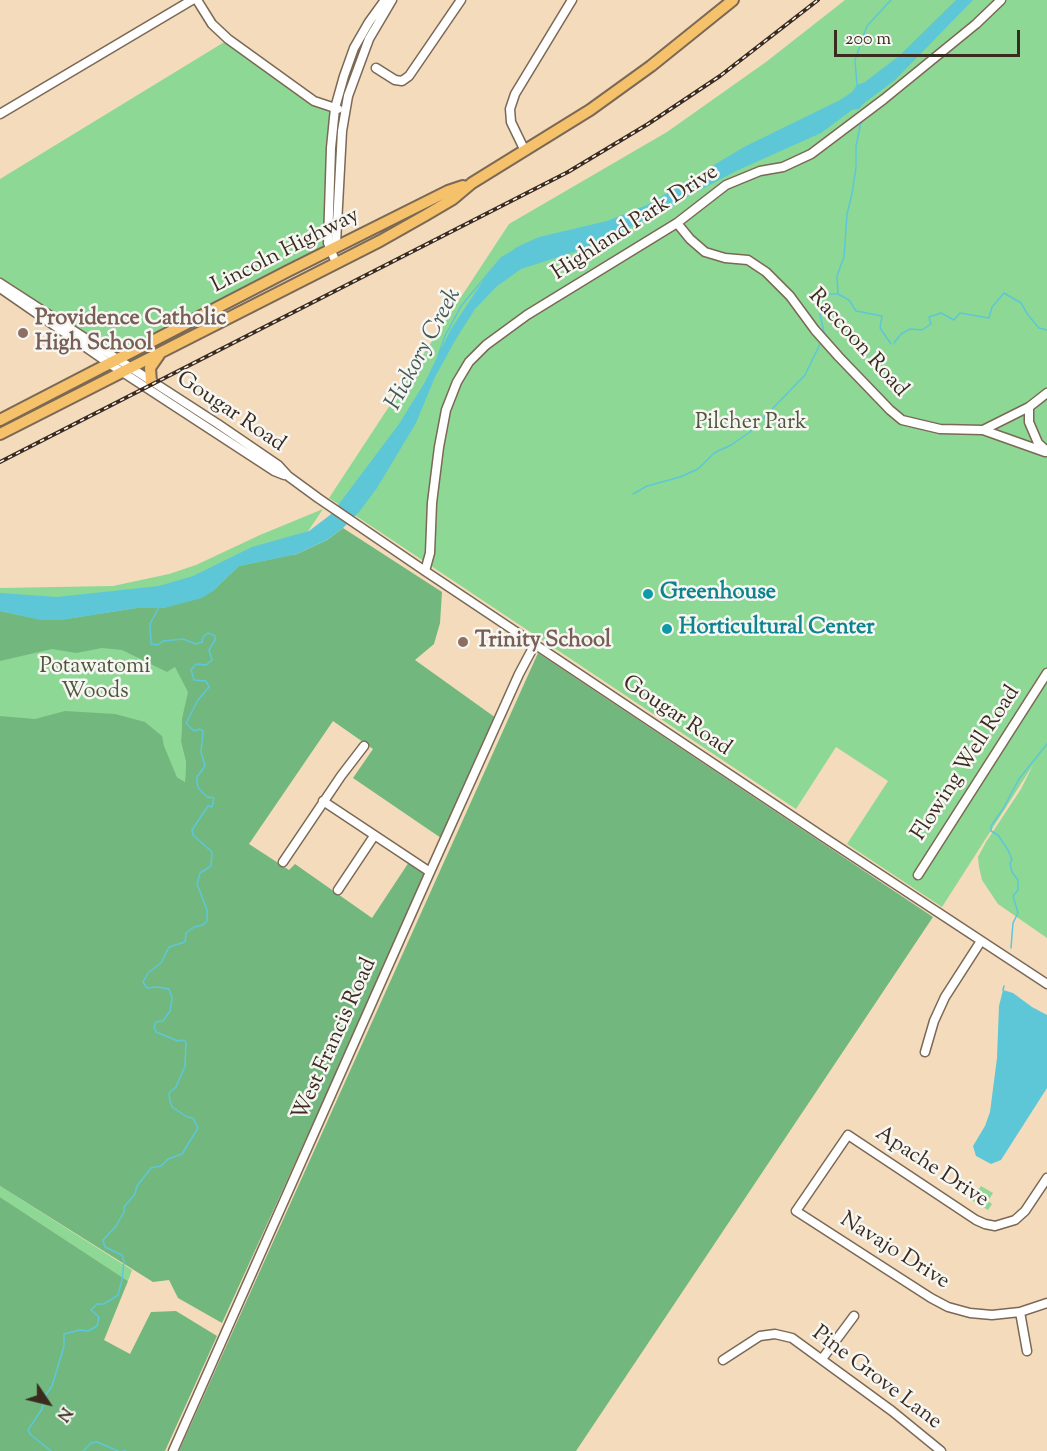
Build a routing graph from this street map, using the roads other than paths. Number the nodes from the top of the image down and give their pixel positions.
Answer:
1 (192, 0) edge
2 (197, 0) edge
3 (385, 0) edge
4 (392, 0) edge
5 (461, 0) edge
6 (572, 0) edge
7 (733, 0) edge
8 (1001, 0) edge
9 (376, 68) dead end
10 (340, 109) junction
11 (0, 114) edge
12 (525, 151) junction
13 (472, 183) junction
14 (676, 223) junction
15 (332, 250) junction
16 (336, 263) junction
17 (0, 283) edge
18 (0, 288) edge
19 (163, 351) junction
20 (114, 362) junction
21 (126, 370) junction
22 (150, 382) junction
23 (1047, 393) edge
24 (1029, 407) junction
25 (0, 420) edge
26 (983, 430) junction
27 (0, 434) edge
28 (1047, 452) edge
29 (288, 476) junction
30 (425, 571) junction
31 (535, 644) junction
32 (1047, 673) edge
33 (364, 746) dead end
34 (323, 801) junction
35 (374, 836) junction
36 (283, 862) dead end
37 (430, 872) junction
38 (918, 875) dead end
39 (338, 890) dead end
40 (981, 941) junction
41 (1047, 984) edge
42 (925, 1052) dead end
43 (1047, 1178) edge
44 (796, 1211) joint
45 (1047, 1303) edge
46 (1020, 1312) junction
47 (854, 1316) dead end
48 (1027, 1351) dead end
49 (822, 1359) junction
50 (723, 1360) dead end
51 (173, 1451) edge
52 (941, 1451) edge

1 - 11 street
2 - 10 street
3 - 10 street
4 - 10 street
5 - 9 street
6 - 12 street
7 - 12 main road, Lincoln Highway
8 - 14 street, Highland Park Drive
10 - 15 street
12 - 13 main road, Lincoln Highway
13 - 15 main road, Lincoln Highway
13 - 16 main road, Lincoln Highway
14 - 26 street, Raccoon Road
14 - 30 street, Highland Park Drive
15 - 16 street
15 - 20 main road, Lincoln Highway
16 - 19 main road, Lincoln Highway
17 - 20 street, Gougar Road
18 - 20 street, Gougar Road
19 - 21 main road, Lincoln Highway
19 - 22 main road
20 - 21 street, Gougar Road
20 - 25 main road, Lincoln Highway
21 - 22 street, Gougar Road
21 - 27 main road, Lincoln Highway
21 - 29 street, Gougar Road
22 - 29 street, Gougar Road
23 - 24 street, Raccoon Road
24 - 26 street, Raccoon Road
24 - 28 street
26 - 28 street
29 - 30 street, Gougar Road
30 - 31 street, Gougar Road
31 - 37 street, West Francis Road
31 - 40 street, Gougar Road
32 - 38 street, Flowing Well Road
33 - 34 street
34 - 35 street
34 - 36 street
35 - 37 street
35 - 39 street
37 - 51 street, West Francis Road
40 - 41 street, Gougar Road
40 - 42 street
43 - 44 street, Apache Drive
44 - 46 street, Navajo Drive
45 - 46 street, Navajo Drive
46 - 48 street
47 - 49 street
49 - 50 street, Pine Grove Lane
49 - 52 street, Pine Grove Lane

